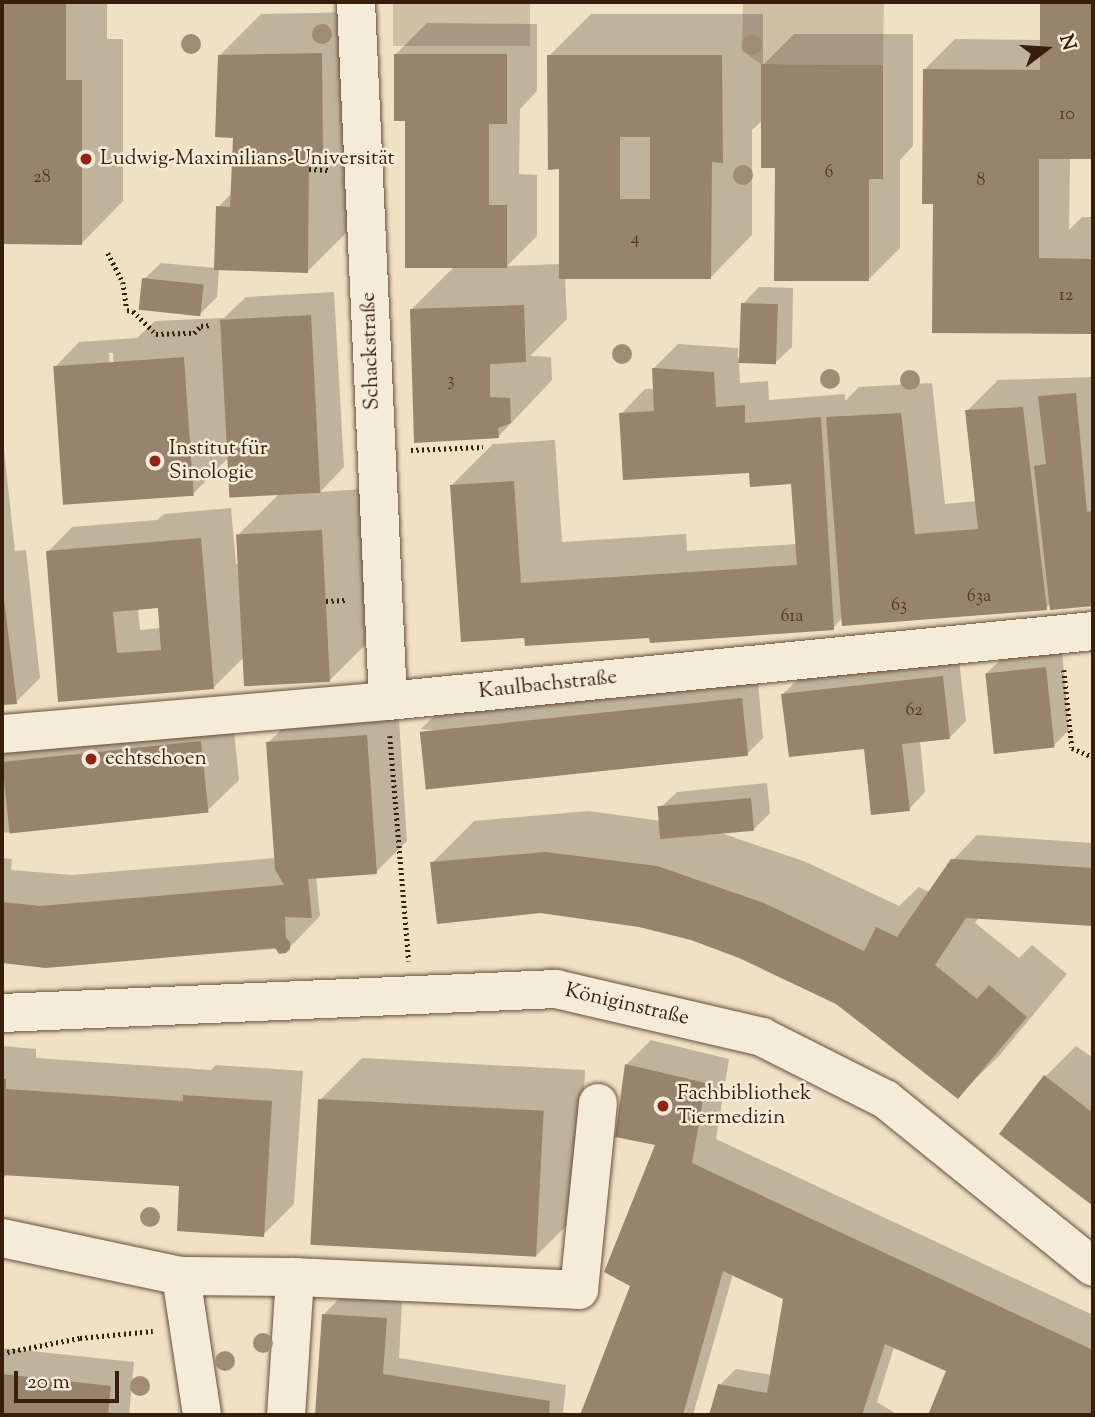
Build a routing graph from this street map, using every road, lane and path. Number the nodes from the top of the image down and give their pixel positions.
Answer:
1 (356, 2) edge
2 (108, 253) dead end
3 (211, 325) dead end
4 (483, 447) dead end
5 (375, 452) junction
6 (1077, 633) edge
7 (388, 701) junction
8 (2, 734) edge
9 (1093, 757) edge
10 (411, 993) junction
11 (2, 1013) edge
12 (598, 1103) dead end
13 (2, 1238) edge
14 (1093, 1267) edge
15 (181, 1276) junction
16 (295, 1277) junction
17 (189, 1326) junction
18 (2, 1353) edge
19 (202, 1415) edge
20 (286, 1415) edge

1 - 5 street, Schackstraße
2 - 3 path
4 - 5 path
5 - 7 street, Schackstraße
6 - 7 street, Kaulbachstraße
6 - 9 path
7 - 8 street, Kaulbachstraße
7 - 10 path
10 - 11 street, Königinstraße
10 - 14 street, Königinstraße
12 - 16 street
13 - 15 street
15 - 16 street
15 - 17 street
16 - 20 street
17 - 18 path
17 - 19 street

